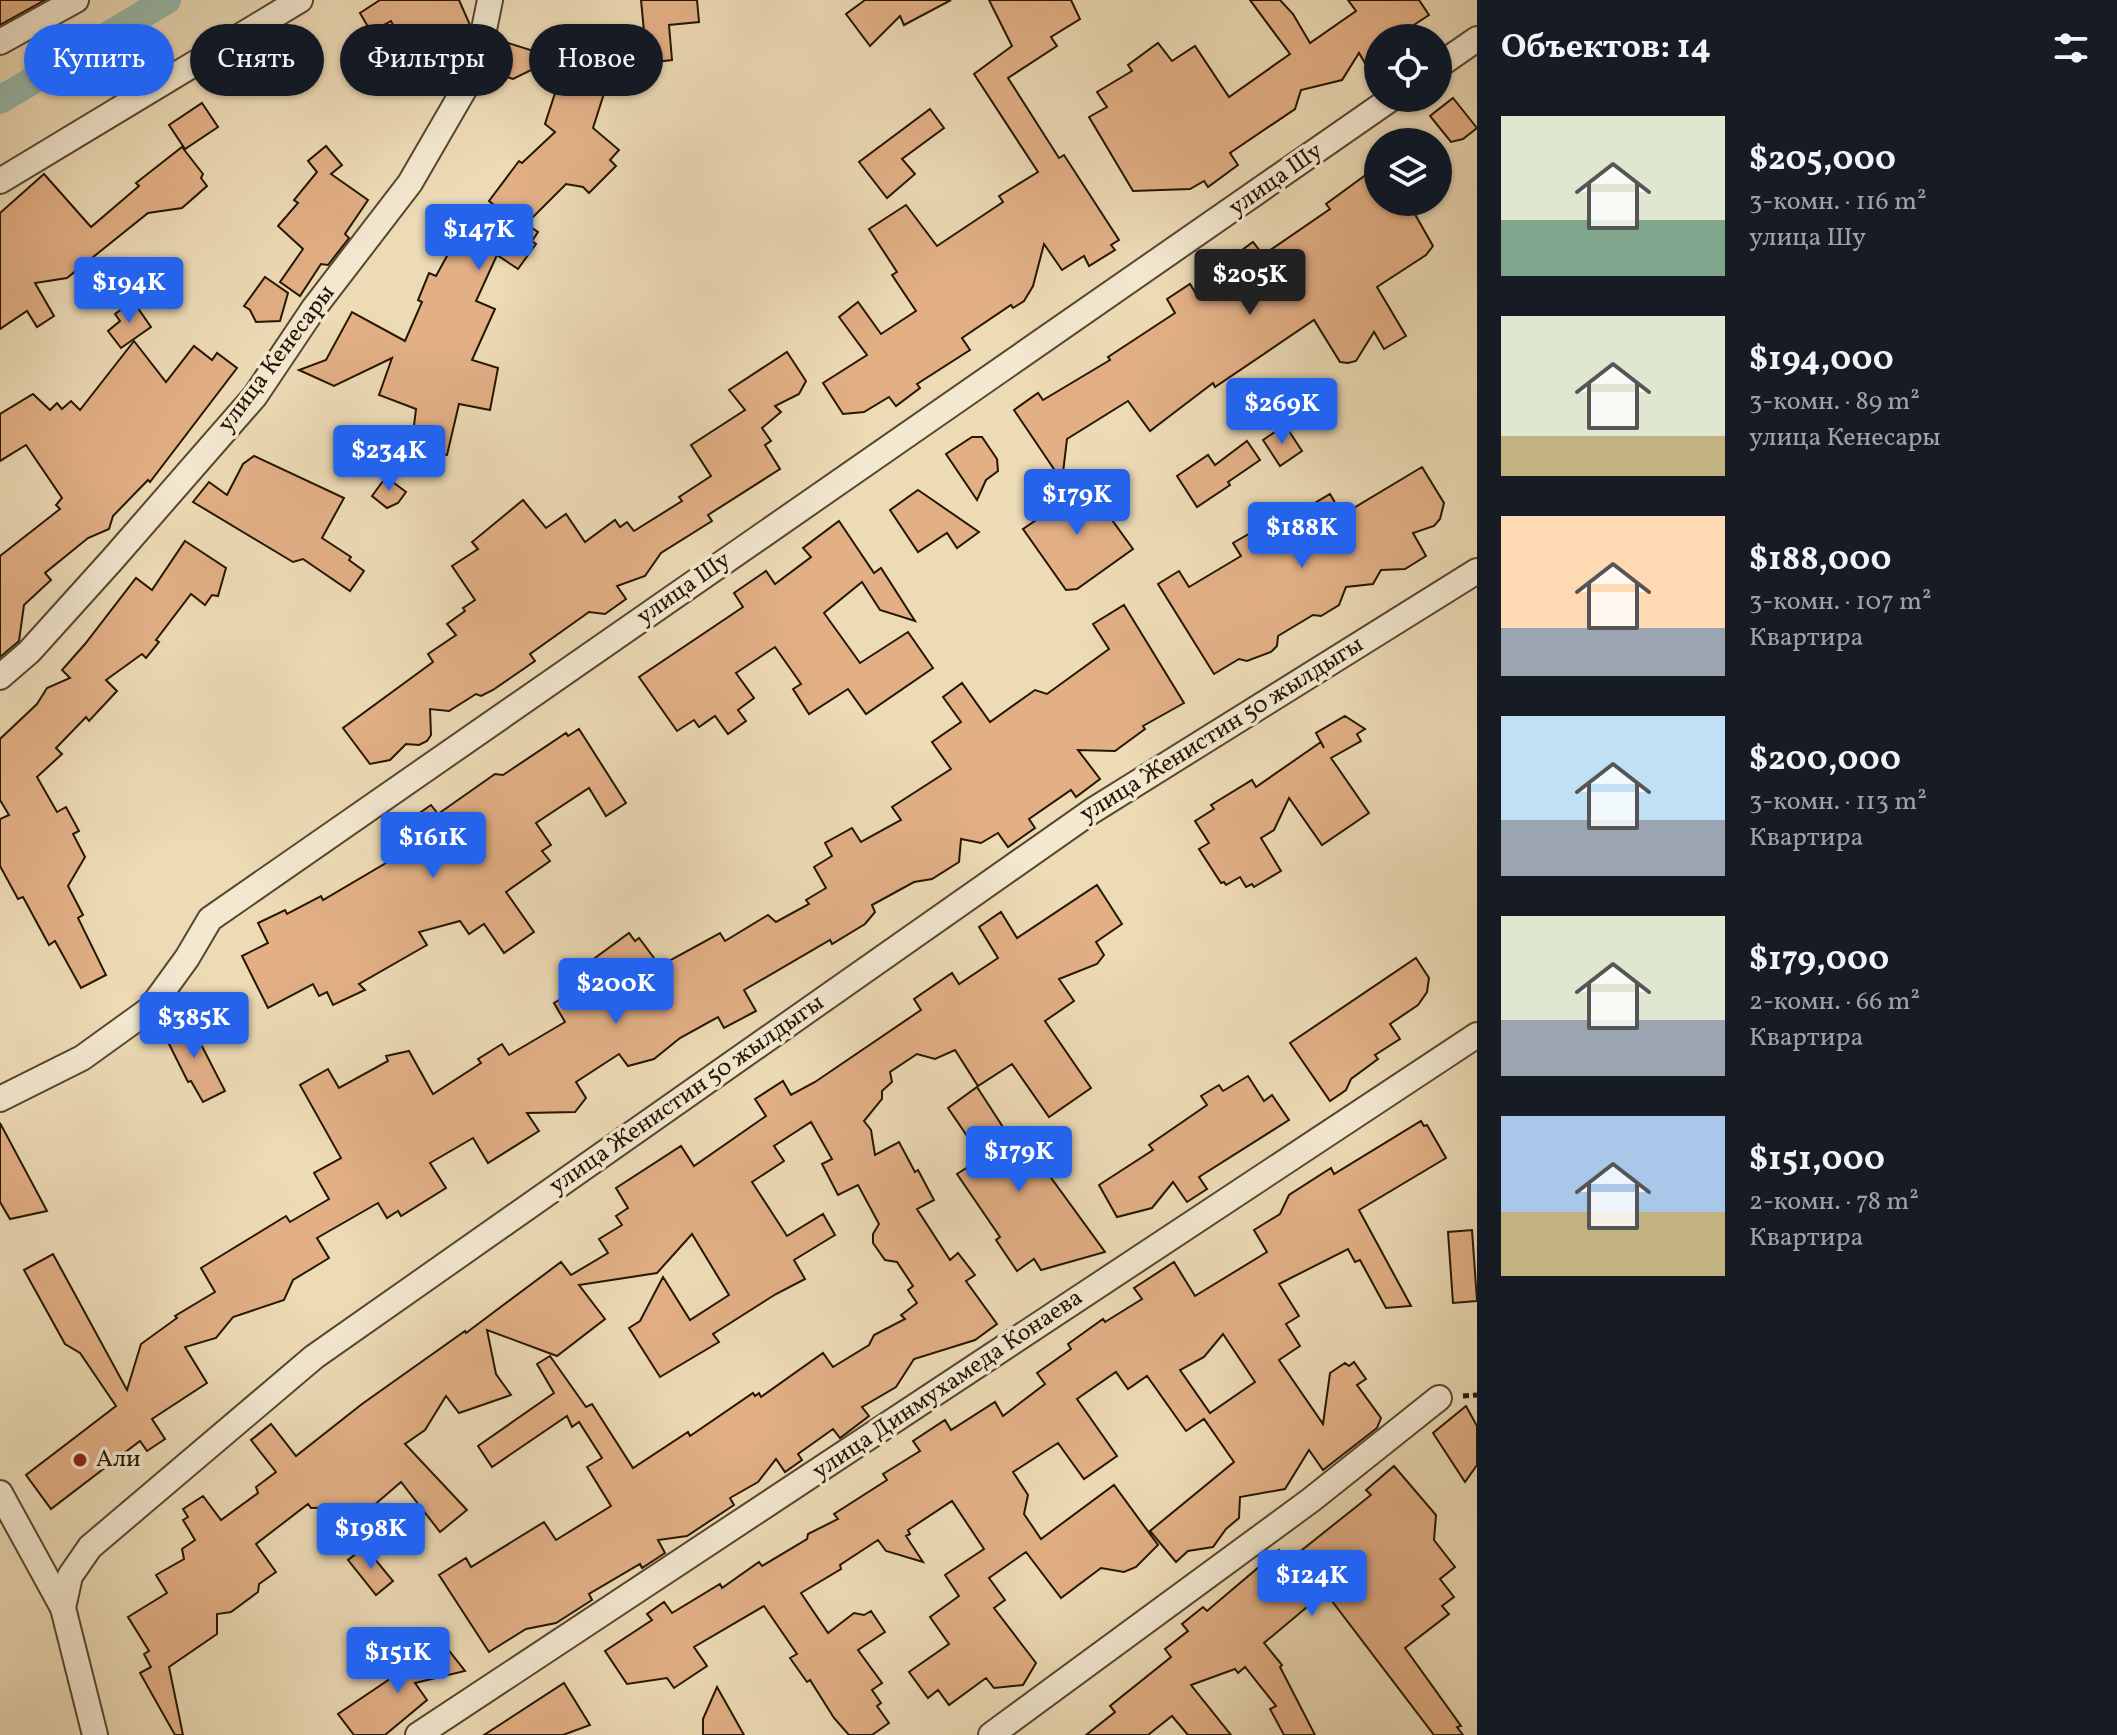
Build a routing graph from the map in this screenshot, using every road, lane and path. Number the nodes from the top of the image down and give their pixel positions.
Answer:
1 (76, 0) edge
2 (300, 0) edge
3 (490, 0) edge
4 (1477, 39) edge
5 (0, 42) edge
6 (1452, 56) edge
7 (1372, 112) edge
8 (0, 181) edge
9 (1477, 571) edge
10 (0, 677) edge
11 (1477, 1035) edge
12 (0, 1099) edge
13 (1439, 1398) dead end
14 (0, 1493) edge
15 (63, 1608) junction
16 (95, 1735) edge
17 (418, 1735) edge
18 (991, 1735) edge

1 - 5 street
2 - 8 street
3 - 10 street, улица Кенесары
4 - 6 street
7 - 12 street, улица Шу
9 - 15 street, улица Женистин 50 жылдыгы
11 - 17 street, улица Динмухамеда Конаева
13 - 18 street
14 - 15 street
15 - 16 street

